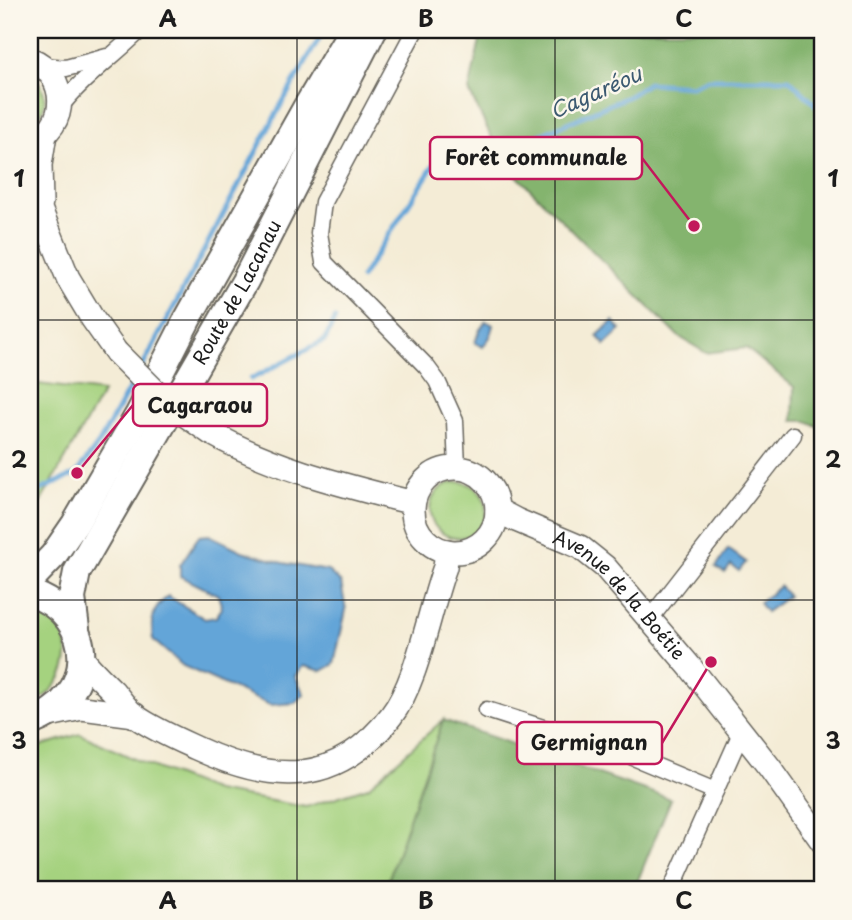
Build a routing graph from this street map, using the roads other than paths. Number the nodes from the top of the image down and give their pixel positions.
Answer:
1 (140, 30) edge
2 (352, 30) edge
3 (373, 30) edge
4 (415, 30) edge
5 (121, 49) junction
6 (37, 62) edge
7 (60, 107) junction
8 (38, 138) edge
9 (30, 184) edge
10 (41, 209) junction
11 (793, 435) dead end
12 (457, 467) junction
13 (414, 503) junction
14 (497, 510) junction
15 (447, 551) junction
16 (30, 580) edge
17 (30, 593) edge
18 (649, 620) junction
19 (76, 629) junction
20 (81, 657) junction
21 (487, 710) dead end
22 (135, 715) junction
23 (40, 718) edge
24 (741, 733) junction
25 (715, 791) junction
26 (822, 841) edge
27 (671, 890) edge

1 - 5 street
2 - 16 main road, Route de Lacanau
3 - 19 main road, Route de Lacanau
4 - 12 street
5 - 6 street
5 - 7 street
6 - 7 main road
7 - 8 main road
8 - 10 main road
9 - 10 main road
10 - 13 main road, bridge
11 - 18 street
12 - 13 main road
12 - 14 main road
13 - 15 main road
14 - 15 main road
14 - 18 main road, Avenue de la Boétie
15 - 22 main road
17 - 19 main road
18 - 24 main road, Avenue de la Boétie
19 - 20 main road, Route de Lacanau
20 - 22 main road
20 - 23 main road
21 - 25 street
22 - 23 main road
24 - 25 street
24 - 26 main road, Avenue de la Boétie
25 - 27 street

